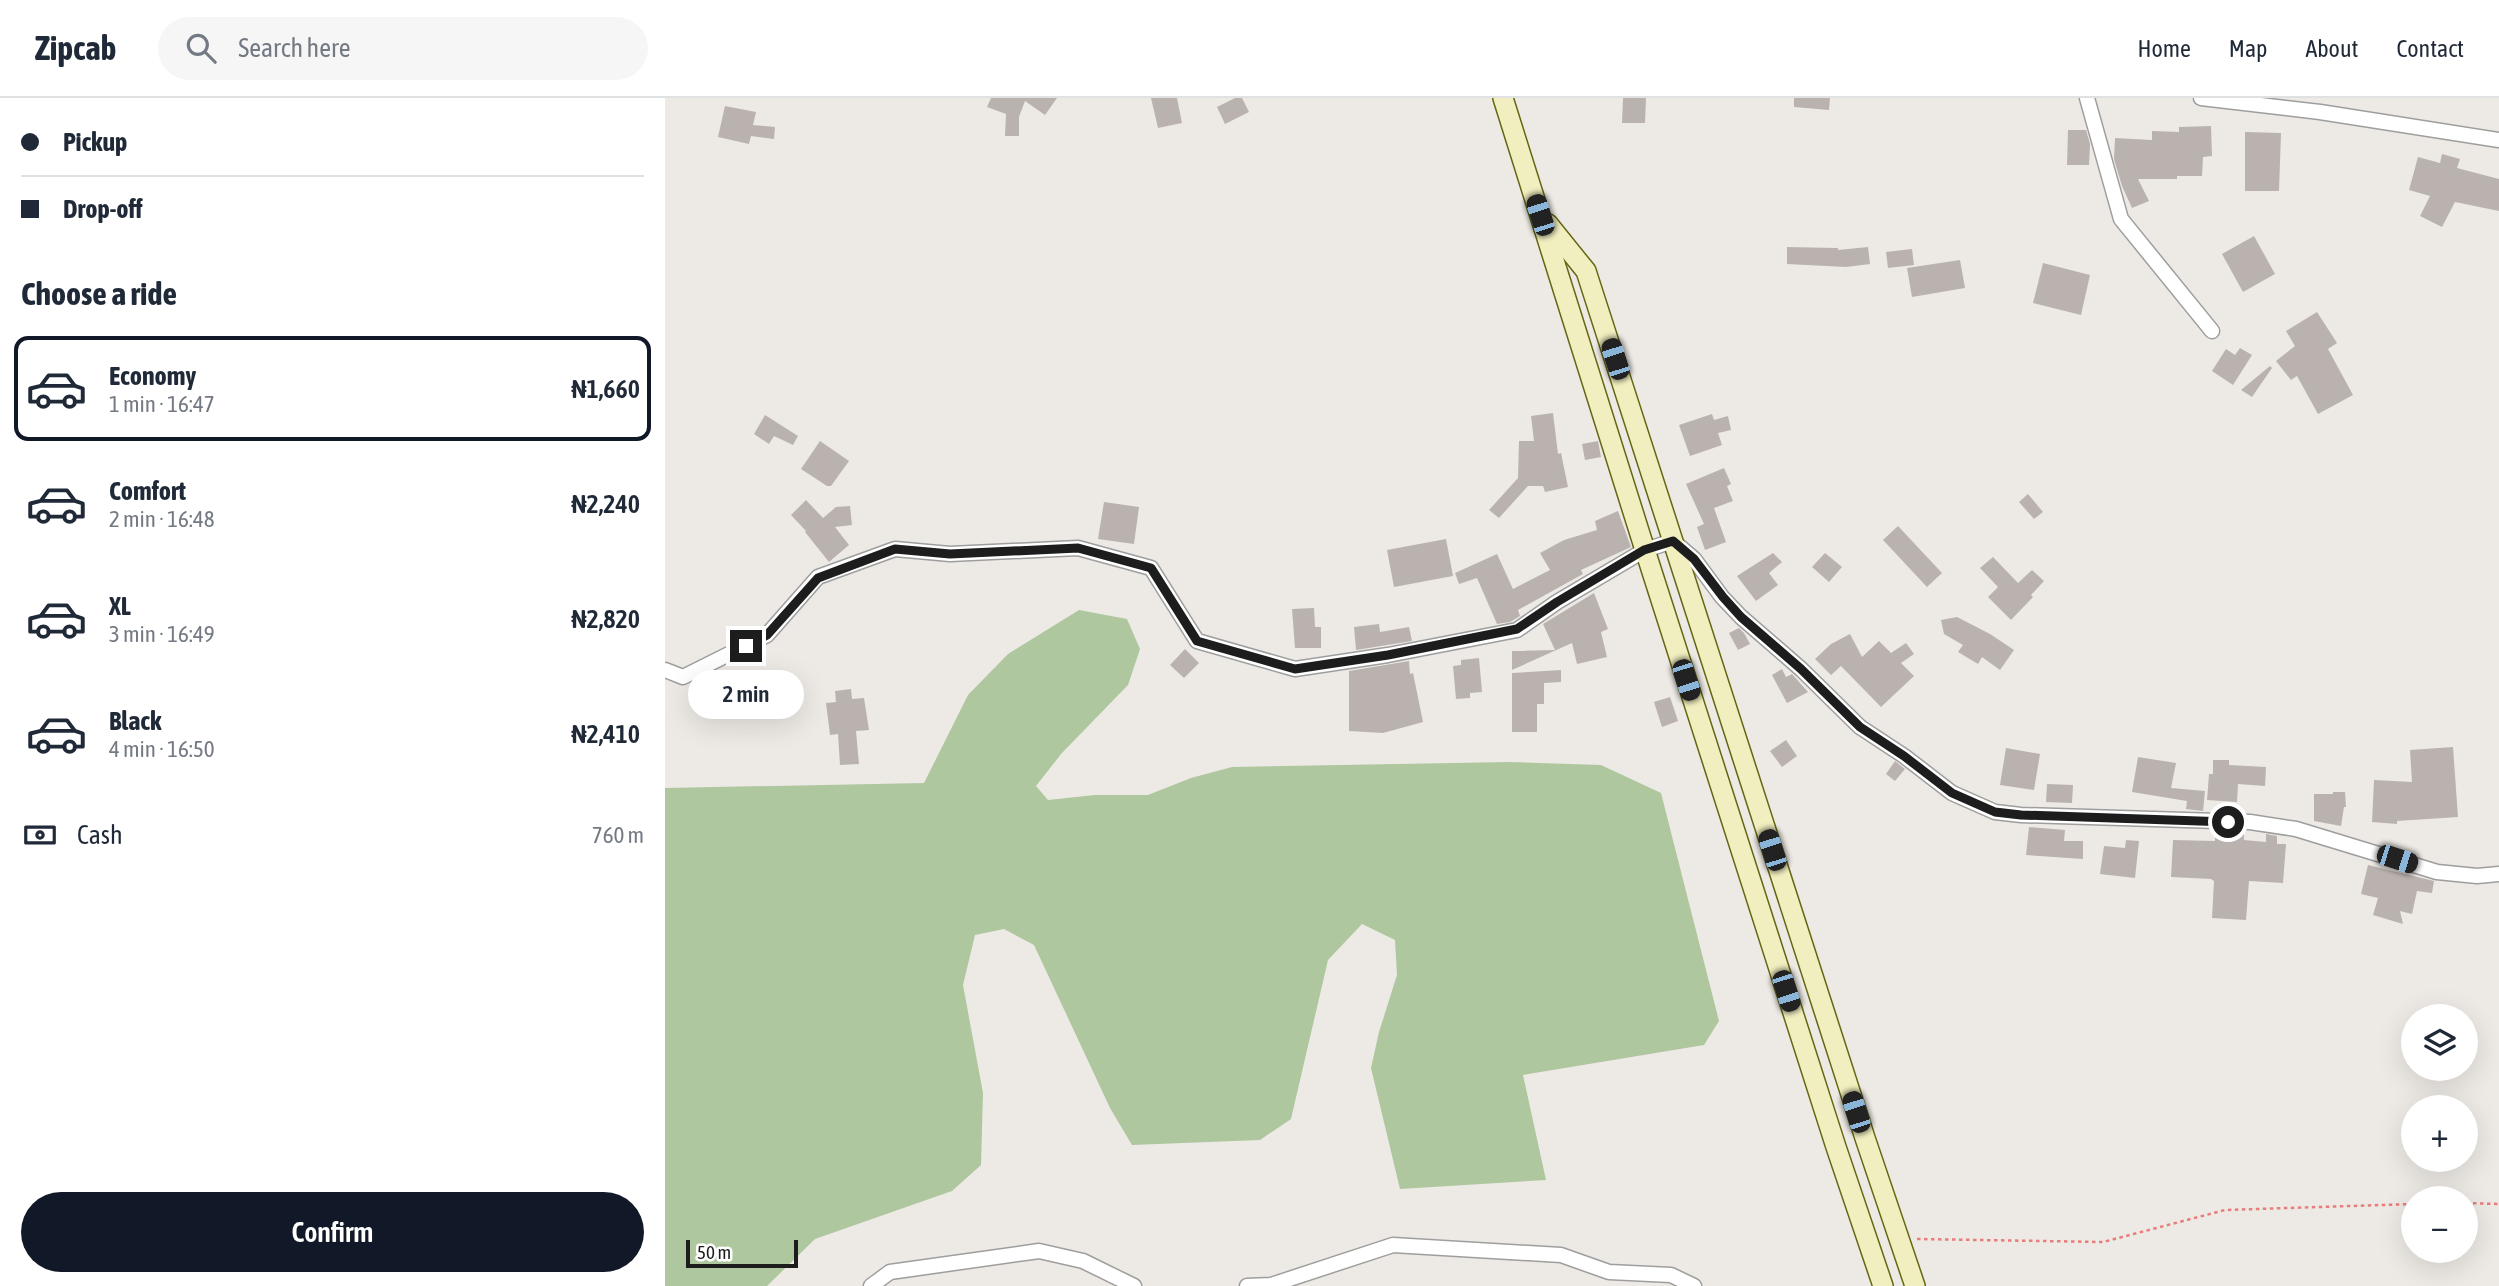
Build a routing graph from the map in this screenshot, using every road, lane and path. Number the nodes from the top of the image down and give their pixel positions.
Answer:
1 (1503, 98) edge
2 (2087, 98) edge
3 (2201, 98) edge
4 (2499, 140) edge
5 (1540, 215) junction
6 (2212, 331) dead end
7 (1673, 541) junction
8 (1644, 550) junction
9 (665, 670) edge
10 (2499, 874) edge
11 (2478, 1203) edge
12 (2401, 1204) edge
13 (2499, 1204) edge
14 (1899, 1239) junction
15 (871, 1286) edge
16 (1134, 1286) edge
17 (1247, 1286) edge
18 (1694, 1286) edge
19 (1883, 1286) edge
20 (1915, 1286) edge

1 - 5 main road
2 - 6 street
3 - 4 street
5 - 7 main road
5 - 8 main road
7 - 8 street
7 - 10 street
7 - 14 main road
8 - 9 street
8 - 19 main road
11 - 13 path
12 - 14 path
14 - 20 main road
15 - 16 street
17 - 18 street

